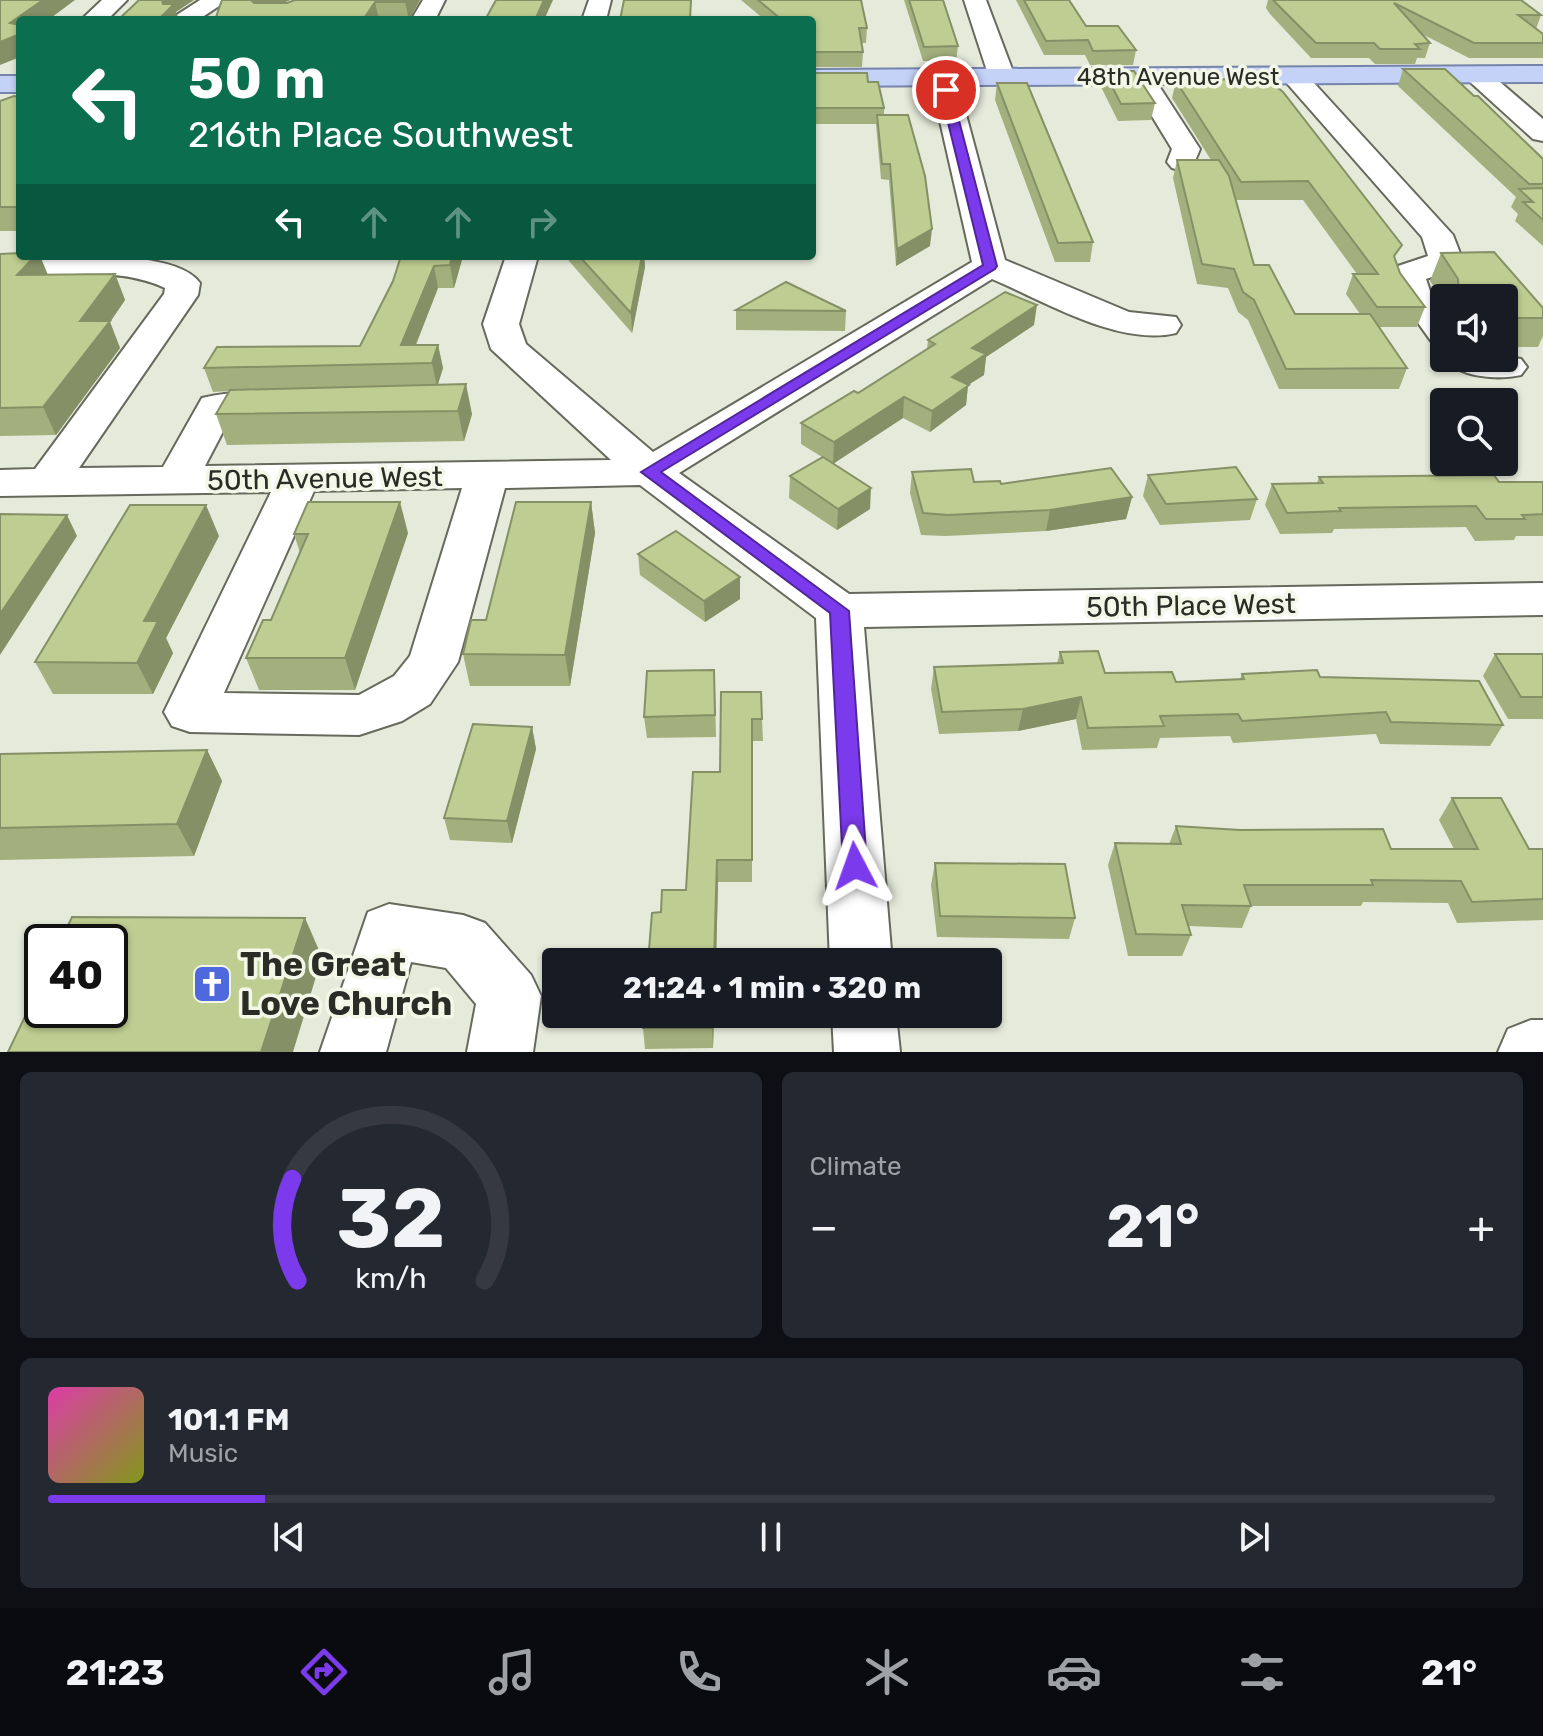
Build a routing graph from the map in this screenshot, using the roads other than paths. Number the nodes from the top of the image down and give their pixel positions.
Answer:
1 (116, 0) edge
2 (217, 0) edge
3 (975, 0) edge
4 (98, 16) edge
5 (188, 16) edge
6 (1543, 74) edge
7 (1477, 75) junction
8 (1294, 76) junction
9 (943, 77) junction
10 (1002, 77) junction
11 (1141, 77) junction
12 (816, 78) edge
13 (1543, 133) edge
14 (1182, 162) edge
15 (521, 260) edge
16 (990, 266) junction
17 (0, 267) edge
18 (1430, 314) edge
19 (1163, 325) dead end
20 (324, 404) edge
21 (650, 472) junction
22 (487, 475) junction
23 (299, 478) junction
24 (177, 480) junction
25 (18, 491) edge
26 (1543, 599) edge
27 (839, 611) junction
28 (860, 948) edge
29 (865, 1028) edge
30 (353, 1052) edge
31 (500, 1052) edge
32 (867, 1052) edge
33 (1531, 1052) edge
34 (1543, 1052) edge

1 - 4 street
2 - 5 street
3 - 10 street
6 - 7 main road, 48th Avenue West
7 - 8 main road, 48th Avenue West
7 - 13 street
8 - 11 main road, 48th Avenue West
8 - 18 street
9 - 10 main road, 48th Avenue West
9 - 12 main road, 48th Avenue West
9 - 16 street
10 - 11 main road, 48th Avenue West
11 - 14 street
15 - 21 street
16 - 19 street
16 - 21 street
17 - 25 street
20 - 24 street
21 - 22 street, 50th Avenue West
21 - 27 street
22 - 23 street, 50th Avenue West
22 - 23 street
23 - 24 street, 50th Avenue West
24 - 25 street, 50th Avenue West
26 - 27 street, 50th Place West
27 - 28 street
29 - 32 street
30 - 31 street
33 - 34 street

